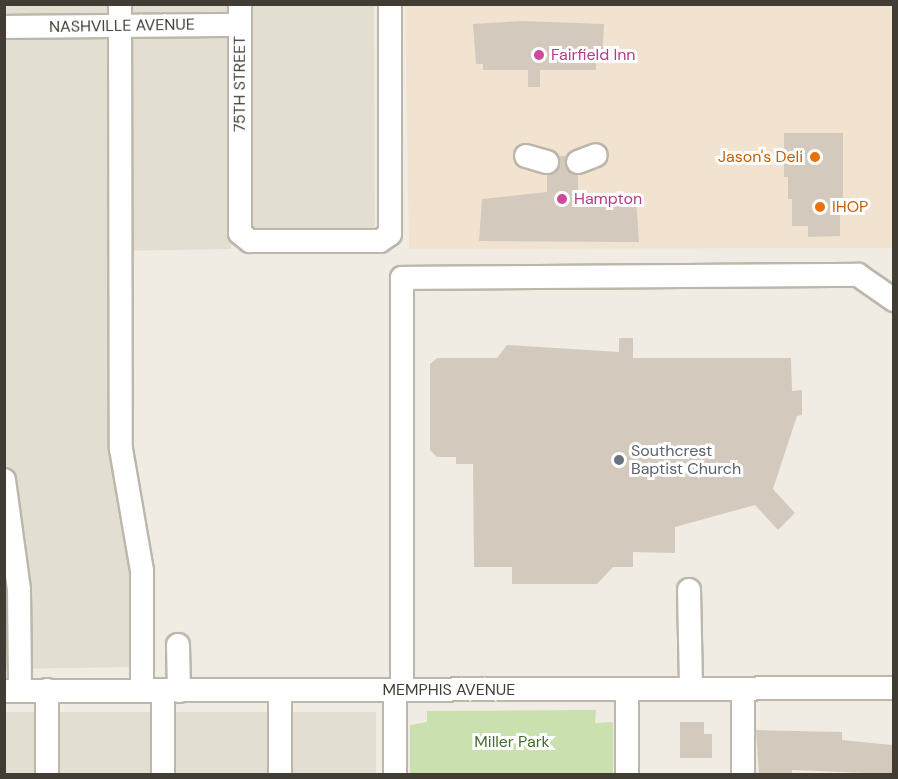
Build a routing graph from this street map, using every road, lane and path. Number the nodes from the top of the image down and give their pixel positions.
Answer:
1 (390, 4) edge
2 (120, 15) edge
3 (240, 15) edge
4 (4, 27) edge
5 (894, 300) edge
6 (4, 480) edge
7 (689, 590) dead end
8 (178, 645) dead end
9 (894, 688) edge
10 (692, 689) junction
11 (743, 689) junction
12 (12, 690) edge
13 (47, 690) junction
14 (627, 690) junction
15 (161, 691) junction
16 (280, 691) junction
17 (399, 691) junction
18 (47, 774) edge
19 (163, 774) edge
20 (280, 774) edge
21 (396, 774) edge
22 (627, 774) edge
23 (743, 774) edge

1 - 3 street, 75TH STREET
2 - 3 street, NASHVILLE AVENUE
2 - 4 street, NASHVILLE AVENUE
2 - 15 street
5 - 17 street
6 - 12 street
7 - 10 street
8 - 15 street
9 - 11 street, MEMPHIS AVENUE
10 - 11 street, MEMPHIS AVENUE
10 - 14 street, MEMPHIS AVENUE
11 - 23 street
12 - 13 street, MEMPHIS AVENUE
13 - 15 street, MEMPHIS AVENUE
13 - 18 street
14 - 17 street, MEMPHIS AVENUE
14 - 22 street
15 - 16 street, MEMPHIS AVENUE
15 - 19 street
16 - 17 street, MEMPHIS AVENUE
16 - 20 street
17 - 21 street

